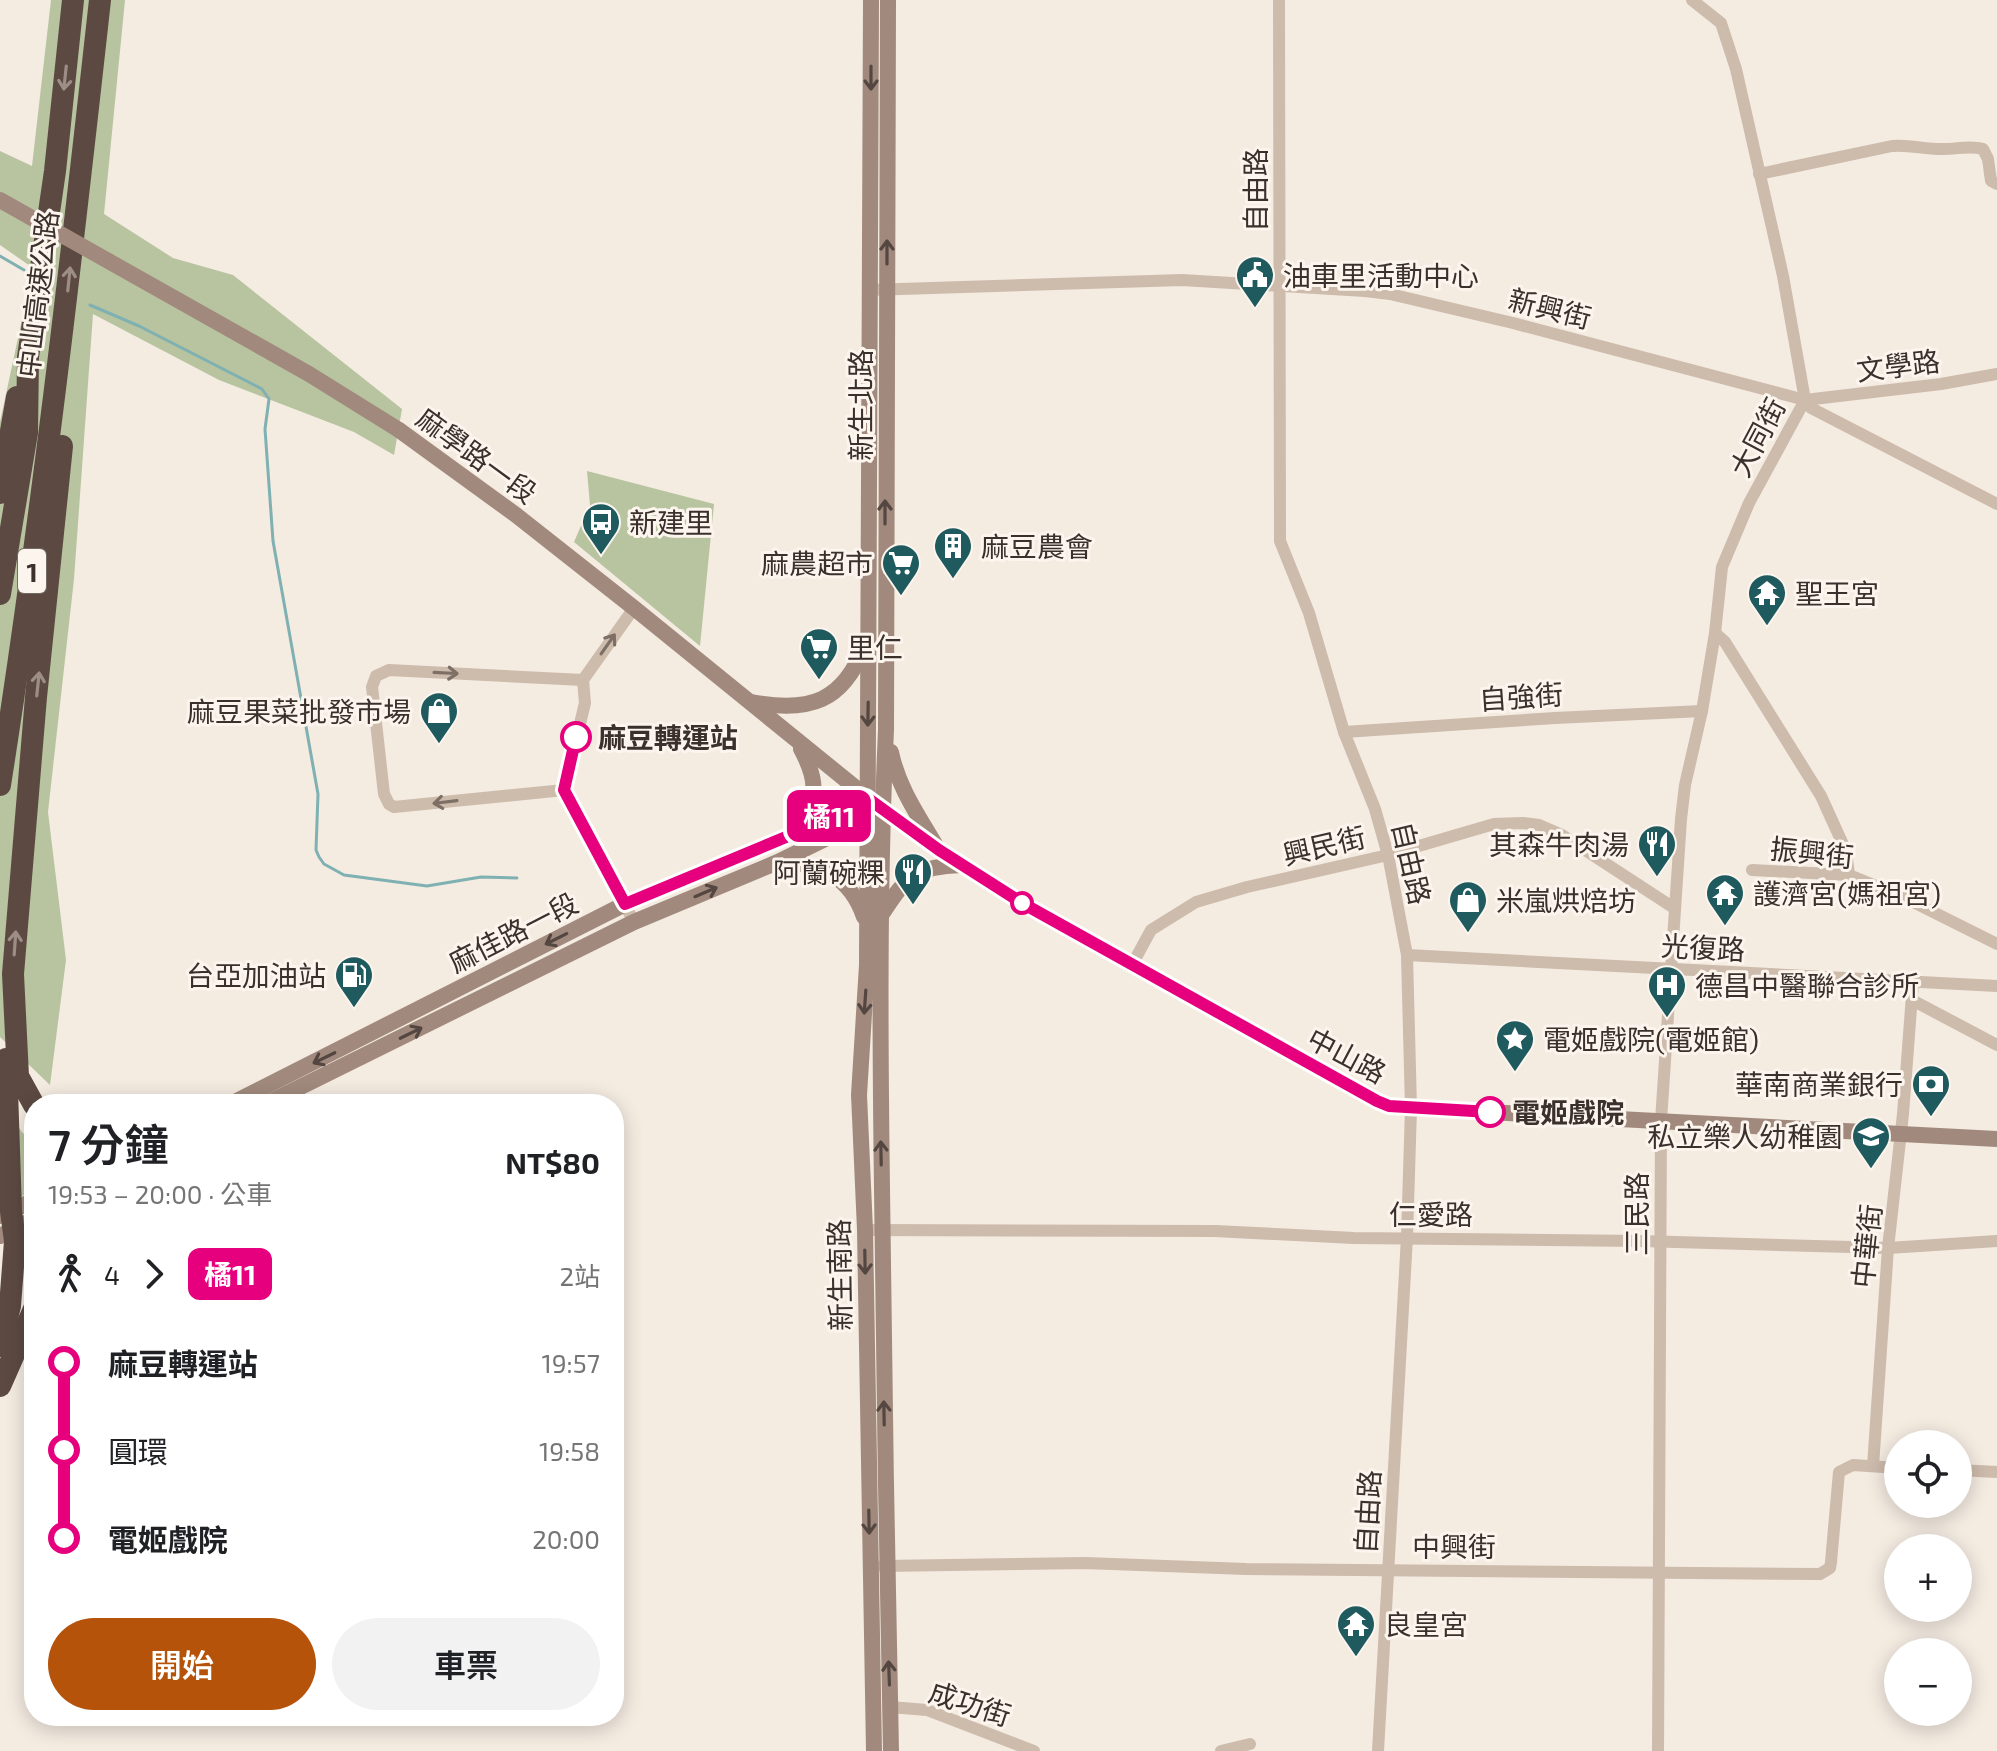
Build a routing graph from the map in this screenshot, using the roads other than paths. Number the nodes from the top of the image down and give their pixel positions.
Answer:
1 (73, 0) edge
2 (100, 0) edge
3 (871, 0) edge
4 (888, 0) edge
5 (1279, 0) edge
6 (1692, 0) edge
7 (1759, 174) junction
8 (1997, 184) edge
9 (0, 200) edge
10 (1279, 284) junction
11 (869, 290) junction
12 (886, 291) junction
13 (28, 357) junction
14 (61, 357) junction
15 (1997, 374) edge
16 (1805, 400) junction
17 (0, 493) edge
18 (1997, 504) edge
19 (0, 594) edge
20 (634, 608) junction
21 (1715, 633) junction
22 (869, 636) junction
23 (583, 680) junction
24 (750, 701) junction
25 (1702, 711) junction
26 (886, 730) junction
27 (1344, 732) junction
28 (796, 741) junction
29 (0, 785) edge
30 (564, 790) junction
31 (866, 797) junction
32 (883, 810) junction
33 (866, 819) junction
34 (786, 837) junction
35 (939, 850) junction
36 (1388, 855) junction
37 (778, 862) junction
38 (963, 865) junction
39 (1752, 870) dead end
40 (1849, 875) junction
41 (625, 904) junction
42 (1674, 908) junction
43 (881, 915) junction
44 (634, 922) junction
45 (867, 924) junction
46 (1997, 944) edge
47 (1407, 955) junction
48 (1132, 965) junction
49 (1670, 969) junction
50 (13, 974) junction
51 (1913, 982) junction
52 (1997, 986) edge
53 (1912, 1000) junction
54 (1997, 1045) edge
55 (28, 1094) edge
56 (251, 1094) edge
57 (286, 1094) edge
58 (1411, 1108) junction
59 (1661, 1121) junction
60 (1901, 1133) junction
61 (1997, 1139) edge
62 (24, 1208) edge
63 (6, 1223) edge
64 (865, 1230) junction
65 (882, 1231) junction
66 (1407, 1237) junction
67 (1659, 1241) junction
68 (1997, 1241) edge
69 (1888, 1248) junction
70 (24, 1332) edge
71 (0, 1346) edge
72 (0, 1386) edge
73 (1873, 1466) junction
74 (1884, 1467) edge
75 (1972, 1471) edge
76 (1997, 1472) edge
77 (870, 1566) junction
78 (888, 1566) junction
79 (1388, 1570) junction
80 (1658, 1572) junction
81 (890, 1707) junction
82 (1250, 1744) dead end
83 (874, 1751) edge
84 (891, 1751) edge
85 (1034, 1751) edge
86 (1221, 1751) edge
87 (1378, 1751) edge
88 (1658, 1751) edge

1 -> 13 highway, 中山高速公路 / 1
14 -> 2 highway, 中山高速公路 / 1
3 -> 11 main road, 新生北路
12 -> 4 main road, 新生北路
5 - 10 street, 自由路
6 - 7 street, 大同街
7 - 8 street
7 - 16 street, 大同街
9 - 20 main road, 麻學路一段, bridge
10 - 12 street, 新興街
10 - 16 street, 新興街
10 - 27 street, 自由路
11 - 12 street, 新興街
11 - 22 main road, 新生北路
26 -> 12 main road, 新生北路
13 - 17 highway
13 - 19 highway, 中山高速公路 / 1
14 - 29 highway, 中山高速公路 / 1
50 -> 14 highway
15 - 16 street, 文學路
16 - 18 street, 新興街
16 - 21 street, 大同街
23 -> 20 street
20 - 24 main road, 麻學路一段
21 - 25 street, 三民路
21 - 40 street
22 - 24 main road
22 -> 31 main road, 新生北路
23 - 30 street
30 -> 23 street
24 - 28 main road, 麻學路一段
25 - 27 street, 自強街
25 - 42 street, 三民路
26 - 32 main road, 新生北路
26 - 35 main road
27 - 36 street, 自由路
28 - 31 main road, 麻學路一段
28 - 34 main road
30 - 41 street
31 - 32 main road, 麻學路一段
31 - 33 main road, 新生南路
31 - 34 main road, 麻佳路一段
32 - 33 main road, 麻佳路一段
32 - 35 main road, 中山路
32 - 43 main road, 新生南路
33 - 37 main road, 麻佳路一段
33 - 45 main road, 新生南路
34 - 41 main road, 麻佳路一段
35 - 38 main road, 中山路
36 - 42 street, 興民街
36 - 47 street, 自由路
36 - 48 street, 興民街
44 -> 37 main road, 麻佳路一段
37 - 45 main road
38 - 43 main road
38 - 48 main road, 中山路
39 - 40 street, 振興街
40 - 46 street, 振興街
41 - 44 street
41 -> 56 main road, 麻佳路一段
42 - 49 street, 三民路
65 -> 43 main road, 新生南路
57 -> 44 main road, 麻佳路一段
45 -> 64 main road, 新生南路
47 - 49 street, 光復路
47 - 58 street, 自由路
48 - 58 main road, 中山路
49 - 51 street, 光復路
49 - 59 street, 三民路
50 - 55 highway
50 - 63 highway
51 - 52 street, 光復路
51 - 53 street, 中華街
53 - 54 street
53 - 60 street, 中華街
58 - 59 main road, 中山路
58 - 66 street, 自由路
59 - 60 main road, 中山路
59 - 67 street, 三民路
60 - 61 main road, 中山路
60 - 69 street, 中華街
62 - 63 main road
63 - 71 highway
64 - 65 street, 仁愛路
64 -> 77 main road, 新生南路
65 - 66 street, 仁愛路
78 -> 65 main road, 新生南路
66 - 67 street, 仁愛路
66 - 79 street, 自由路
67 - 69 street, 仁愛路
67 - 80 street, 三民路
68 - 69 street, 仁愛路
69 - 73 street, 中華街
70 - 72 highway
73 - 74 street, 中興街
73 - 80 street, 中興街
75 - 76 street
77 - 78 street, 中興街
77 - 83 main road, 新生南路
78 - 79 street, 中興街
81 -> 78 main road, 新生南路
79 - 80 street, 中興街
79 - 87 street, 自由路
80 - 88 street, 三民路
81 - 84 main road, 新生南路
81 - 85 street, 成功街
82 - 86 street

